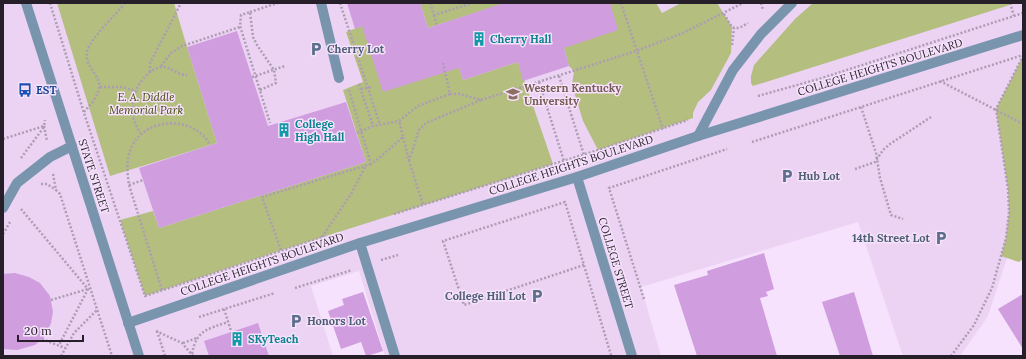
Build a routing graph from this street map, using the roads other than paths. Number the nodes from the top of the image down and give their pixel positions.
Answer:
1 (26, 3) edge
2 (321, 3) edge
3 (792, 3) edge
4 (1023, 35) edge
5 (339, 78) dead end
6 (698, 136) junction
7 (72, 146) junction
8 (577, 177) junction
9 (3, 208) edge
10 (360, 243) junction
11 (128, 323) junction
12 (139, 356) edge
13 (395, 356) edge
14 (631, 356) edge

1 - 7 street, STATE STREET
2 - 5 street
3 - 6 street
4 - 6 street, COLLEGE HEIGHTS BOULEVARD
6 - 8 street, COLLEGE HEIGHTS BOULEVARD
7 - 9 street
7 - 11 street, STATE STREET
8 - 10 street, COLLEGE HEIGHTS BOULEVARD
8 - 14 street, COLLEGE STREET
10 - 11 street, COLLEGE HEIGHTS BOULEVARD
10 - 13 street
11 - 12 street, STATE STREET

